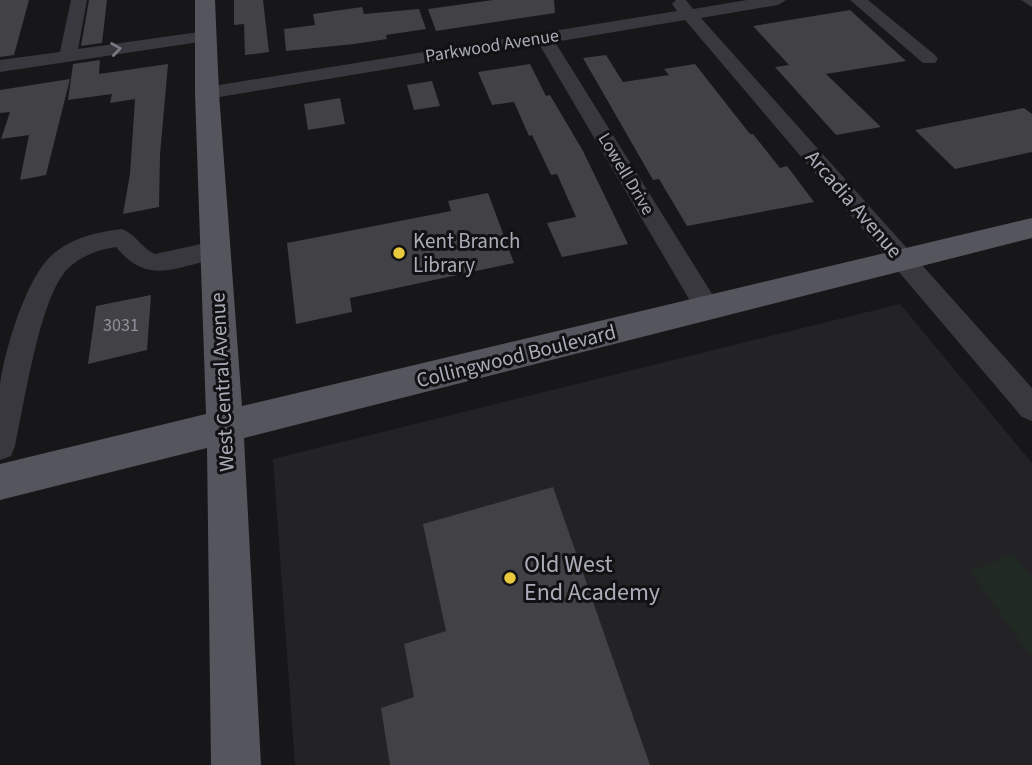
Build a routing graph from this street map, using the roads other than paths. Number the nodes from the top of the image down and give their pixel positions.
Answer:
1 (79, 0) edge
2 (208, 0) edge
3 (778, 0) edge
4 (858, 0) edge
5 (683, 7) edge
6 (206, 36) junction
7 (544, 38) junction
8 (68, 56) junction
9 (929, 59) dead end
10 (0, 66) edge
11 (207, 93) junction
12 (1032, 228) edge
13 (215, 250) junction
14 (903, 260) junction
15 (708, 309) junction
16 (1032, 408) edge
17 (225, 428) junction
18 (0, 446) edge
19 (0, 482) edge
20 (236, 765) edge

1 - 8 street
2 - 6 main road, West Central Avenue
3 - 5 street, Parkwood Avenue
4 - 9 street
5 - 7 street, Parkwood Avenue
5 - 14 street, Arcadia Avenue
8 -> 6 street
6 - 11 main road, West Central Avenue
7 - 11 street, Parkwood Avenue
7 - 15 street, Lowell Drive
8 - 10 street
11 - 13 main road, West Central Avenue
12 - 14 main road, Collingwood Boulevard
13 - 17 main road, West Central Avenue
13 - 18 street
14 - 15 main road, Collingwood Boulevard
14 - 16 street, Arcadia Avenue
15 - 17 main road, Collingwood Boulevard
17 - 19 main road, Collingwood Boulevard
17 - 20 main road, West Central Avenue

